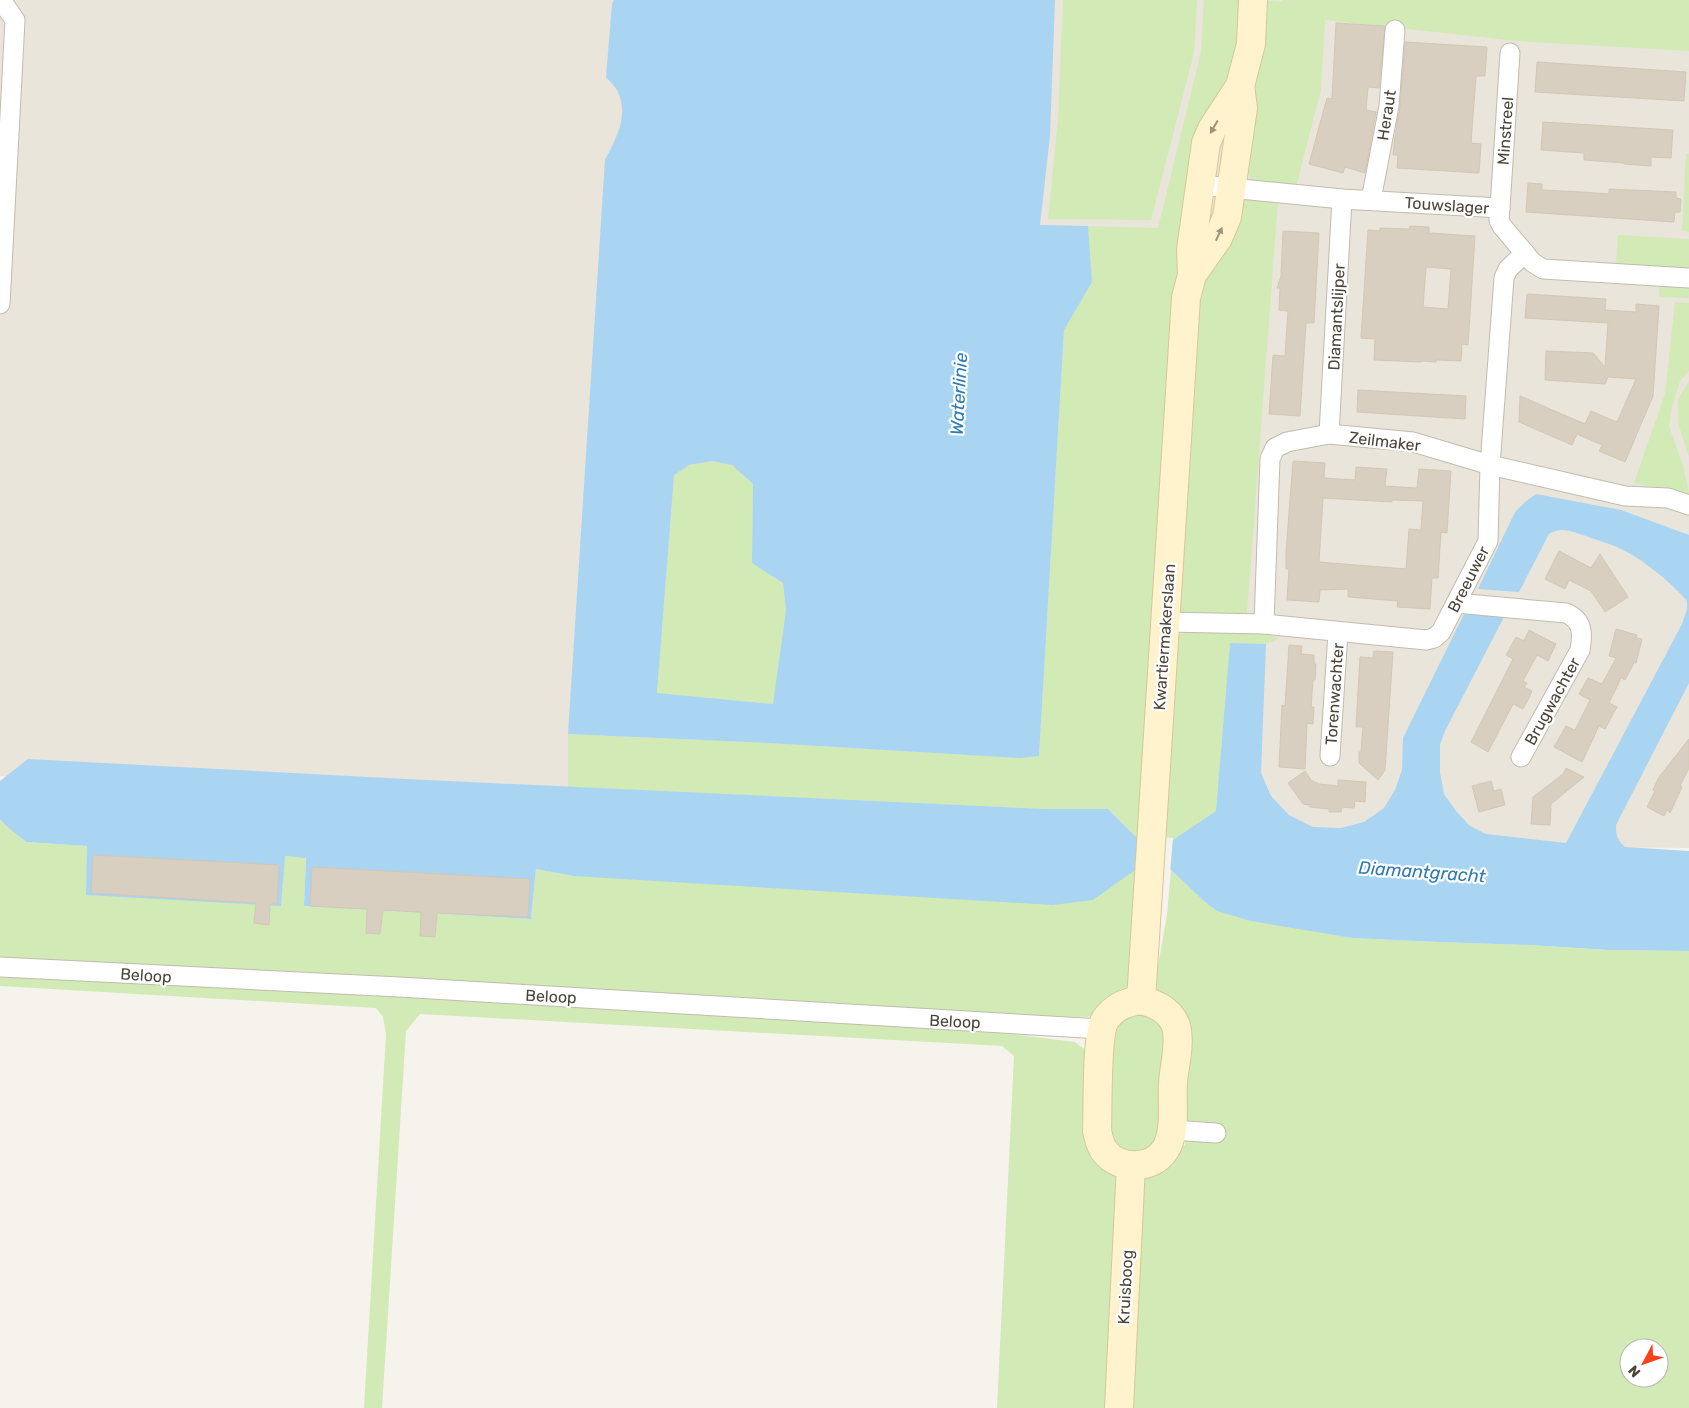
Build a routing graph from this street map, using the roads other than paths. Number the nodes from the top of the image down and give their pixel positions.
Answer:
1 (1, 0) edge
2 (1254, 0) edge
3 (1395, 30) dead end
4 (1510, 53) dead end
5 (1240, 86) junction
6 (1200, 185) junction
7 (1231, 188) junction
8 (1342, 199) junction
9 (1371, 200) junction
10 (1500, 208) junction
11 (1525, 253) junction
12 (1192, 275) junction
13 (1689, 278) edge
14 (0, 304) edge
15 (1329, 434) junction
16 (1490, 465) junction
17 (1689, 505) edge
18 (1456, 602) junction
19 (1165, 622) junction
20 (1264, 624) junction
21 (1338, 632) junction
22 (1330, 756) dead end
23 (1521, 757) dead end
24 (0, 967) edge
25 (1141, 1000) junction
26 (1102, 1029) junction
27 (1172, 1130) junction
28 (1216, 1133) dead end
29 (1132, 1165) junction
30 (1118, 1408) edge

1 - 14 street
2 - 5 main road, Kwartiermakerslaan
3 - 9 street, Heraut
4 - 10 street, Minstreel
5 -> 6 main road, Kwartiermakerslaan
5 - 7 main road, Kwartiermakerslaan
6 - 7 street, Touwslager
6 - 12 main road, Kwartiermakerslaan
7 - 8 street, Touwslager
12 -> 7 main road, Kwartiermakerslaan
8 - 9 street, Touwslager
8 - 15 street, Diamantslijper
9 - 10 street, Touwslager
10 - 11 street, Touwslager
11 - 13 street, Touwslager
11 - 16 street, Breeuwer
12 - 19 main road, Kwartiermakerslaan
15 - 16 street, Zeilmaker
15 - 20 street, Zeilmaker
16 - 17 street, Zeilmaker
16 - 18 street, Breeuwer
18 - 21 street, Breeuwer
18 - 23 street, Brugwachter
19 - 20 street, Breeuwer
19 - 25 main road, Kwartiermakerslaan
20 - 21 street, Breeuwer
21 - 22 street, Torenwachter
24 - 26 street, Beloop
25 - 26 main road
25 - 27 main road
26 - 29 main road
27 - 28 street
27 - 29 main road
29 - 30 main road, Kruisboog

